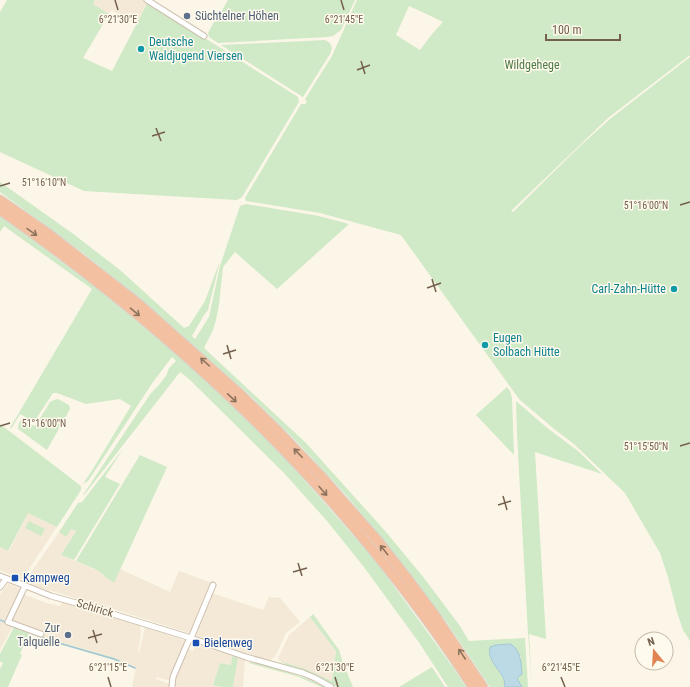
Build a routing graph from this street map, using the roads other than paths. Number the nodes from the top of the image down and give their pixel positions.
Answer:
1 (147, 0) edge
2 (204, 36) dead end
3 (0, 200) edge
4 (0, 210) edge
5 (0, 576) edge
6 (6, 579) junction
7 (213, 585) dead end
8 (24, 586) junction
9 (0, 587) edge
10 (41, 634) dead end
11 (191, 638) junction
12 (172, 687) edge
13 (331, 687) edge
14 (473, 687) edge
15 (483, 687) edge

1 - 2 street
15 -> 3 highway
4 -> 14 highway
5 - 6 street, Schirick
6 - 8 street, Schirick
6 - 9 street
7 - 11 street
8 - 10 street
8 - 11 street, Schirick
11 - 12 street
11 - 13 street, Schirick

